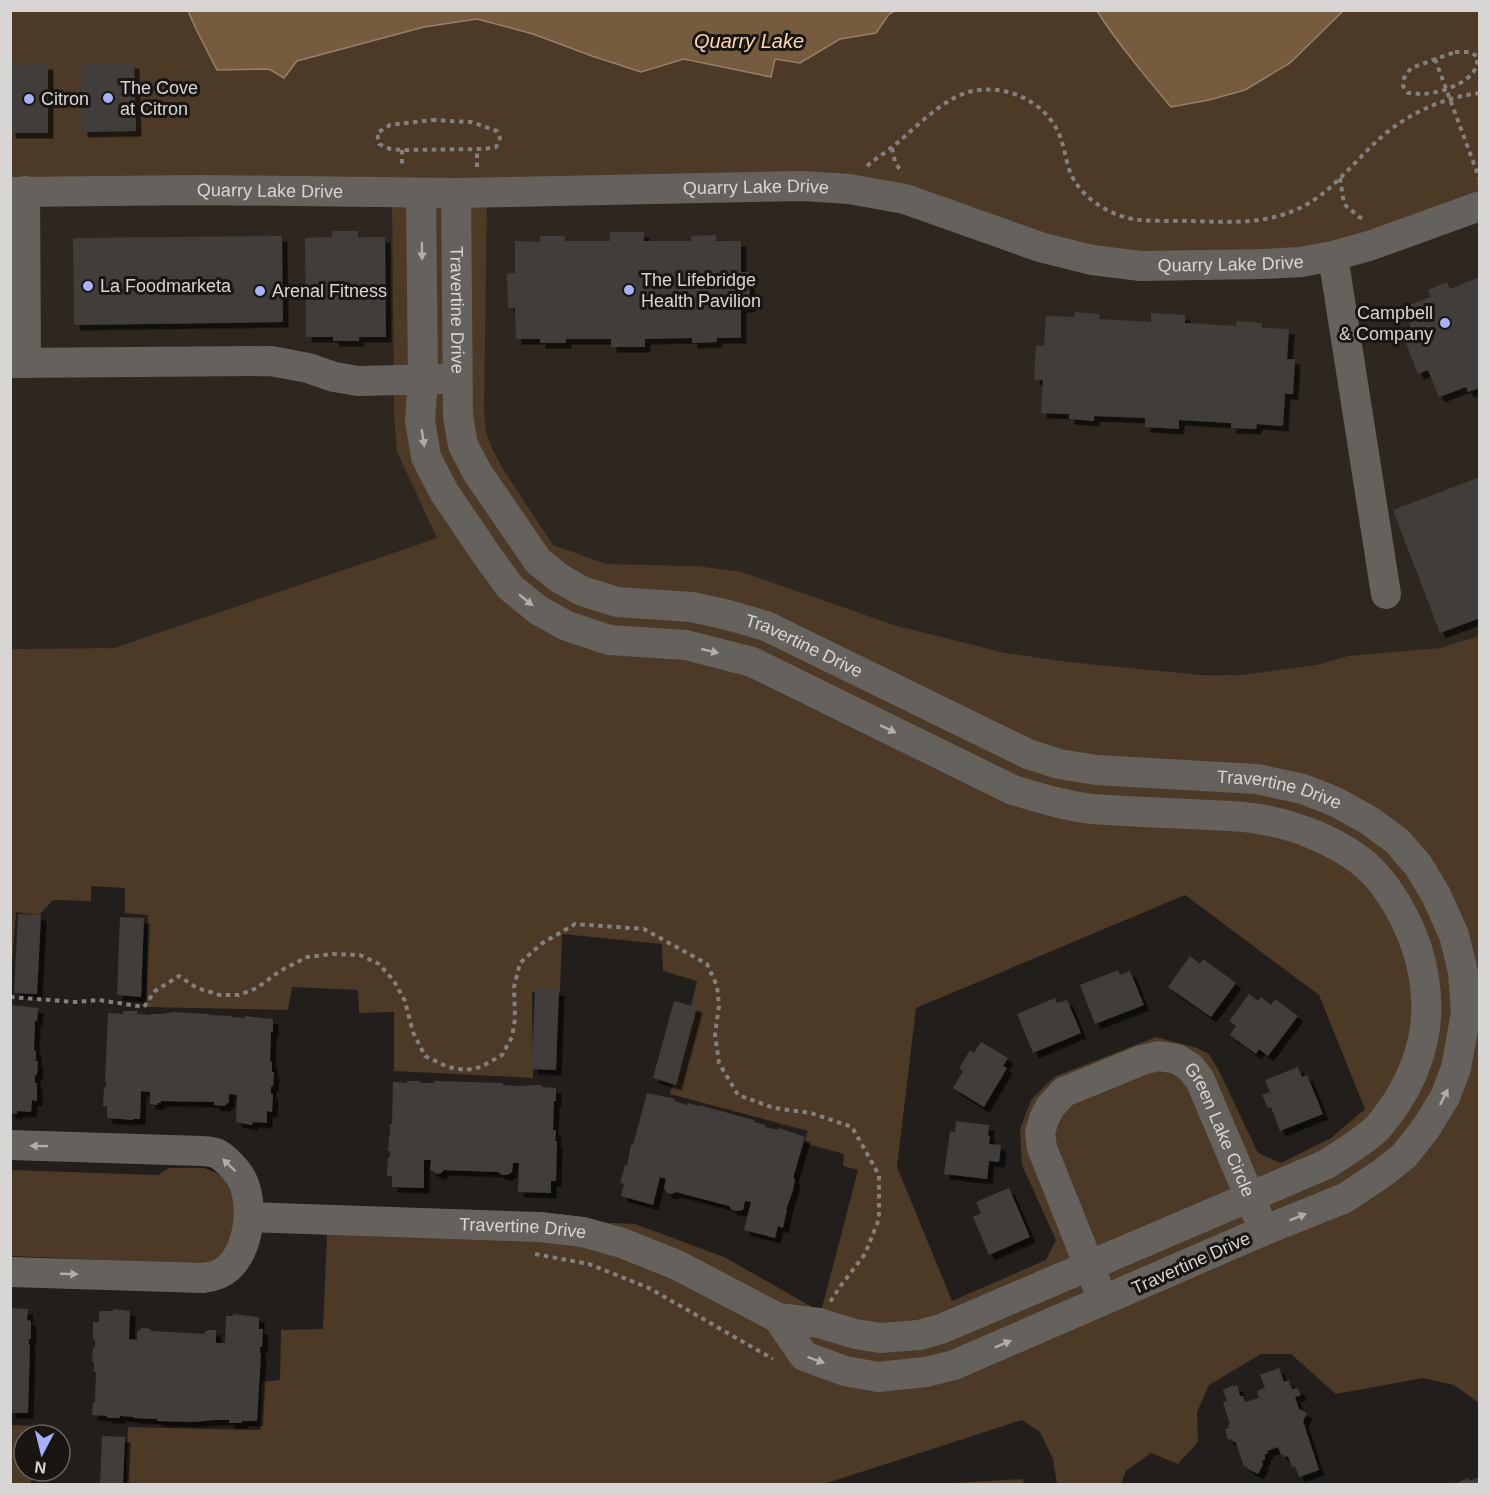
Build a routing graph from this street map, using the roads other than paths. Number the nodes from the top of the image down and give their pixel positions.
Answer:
1 (18, 191) edge
2 (421, 193) junction
3 (456, 193) junction
4 (1479, 206) edge
5 (1333, 256) junction
6 (18, 363) edge
7 (458, 378) junction
8 (423, 380) junction
9 (477, 472) junction
10 (444, 492) junction
11 (1386, 594) dead end
12 (1471, 971) edge
13 (1425, 978) junction
14 (10, 1146) edge
15 (1249, 1197) junction
16 (249, 1217) junction
17 (1263, 1231) junction
18 (1089, 1266) junction
19 (10, 1272) edge
20 (1103, 1301) junction
21 (778, 1318) junction

1 - 2 street, Quarry Lake Drive
1 - 6 street
2 - 3 street, Quarry Lake Drive
2 -> 8 street, Travertine Drive
3 - 5 street, Quarry Lake Drive
3 - 7 street, Travertine Drive
4 - 5 street, Quarry Lake Drive
5 - 11 street
6 - 8 street
7 - 8 street
7 - 9 street, Travertine Drive
8 -> 10 street, Travertine Drive
9 - 10 street
9 - 12 street, Travertine Drive
10 -> 13 street, Travertine Drive
12 - 13 street
17 -> 12 street, Travertine Drive
13 - 15 street, Travertine Drive
16 -> 14 street
15 - 17 street, Green Lake Circle
15 - 18 street, Travertine Drive
15 - 18 street, Green Lake Circle
19 -> 16 street
16 - 21 street, Travertine Drive
17 - 20 street, Travertine Drive
18 - 20 street, Green Lake Circle
18 - 21 street, Travertine Drive
21 -> 20 street, Travertine Drive

